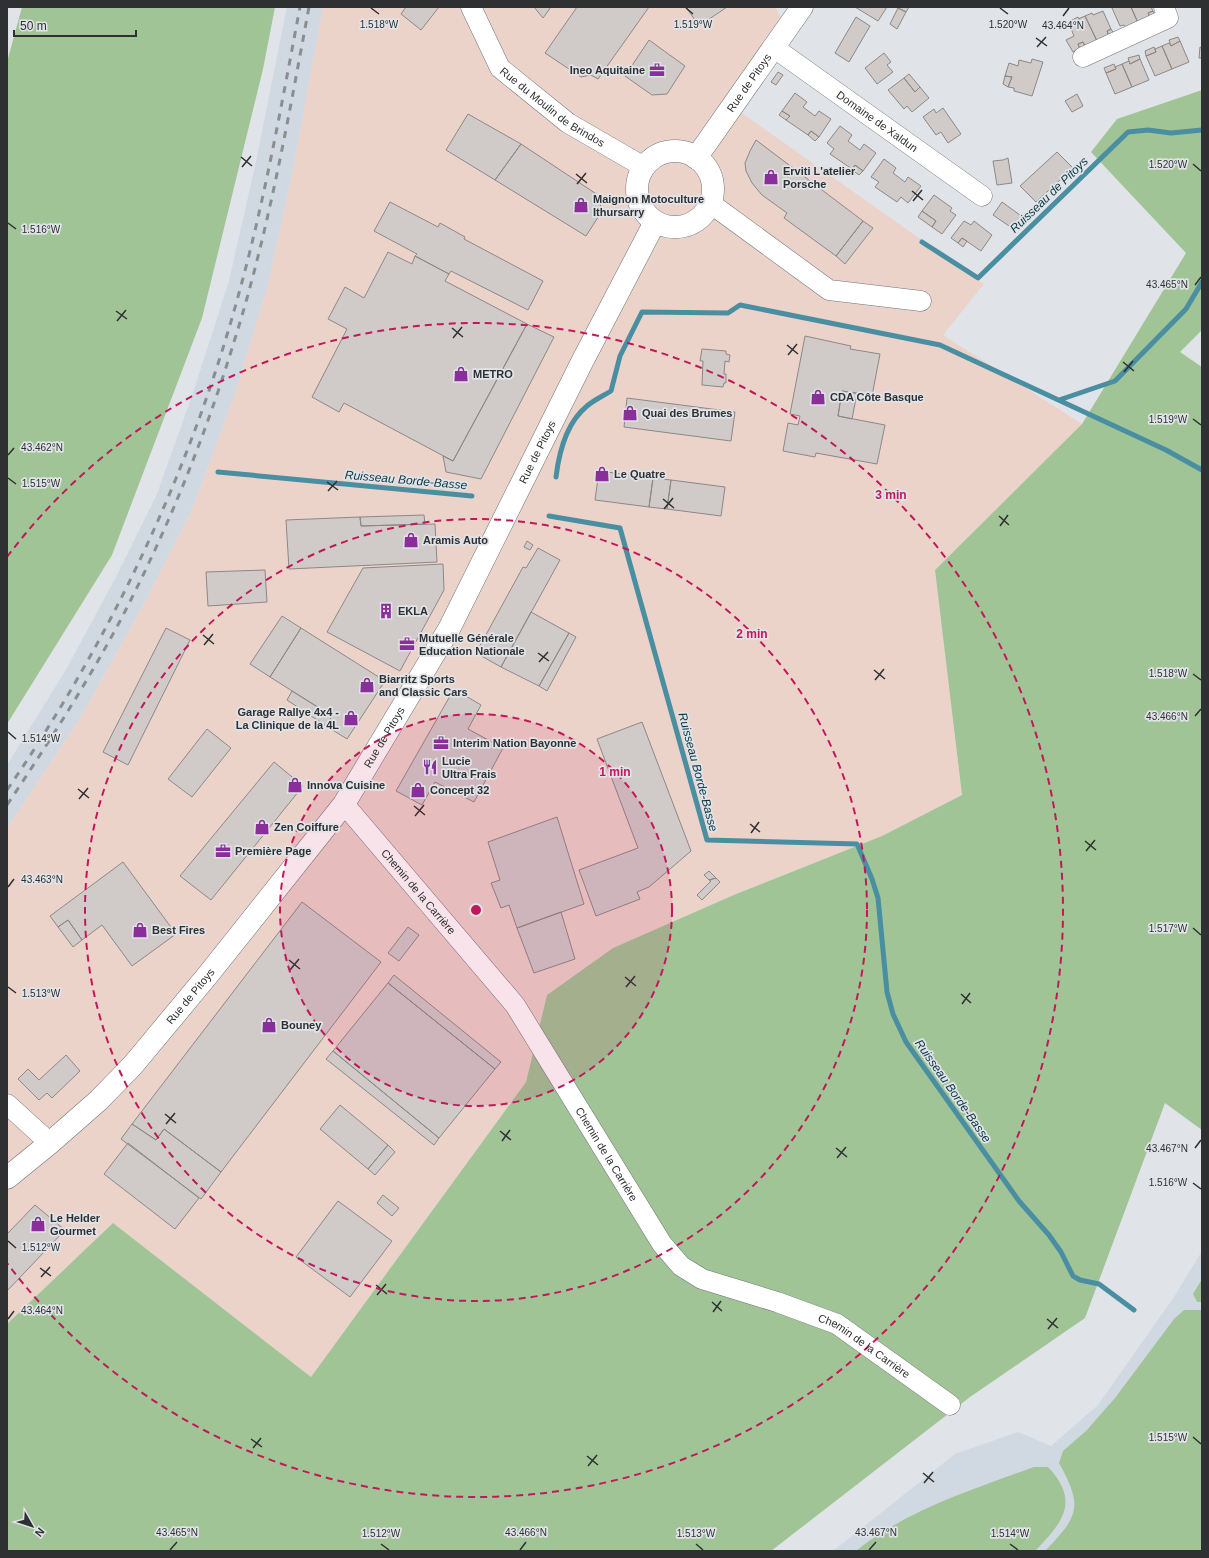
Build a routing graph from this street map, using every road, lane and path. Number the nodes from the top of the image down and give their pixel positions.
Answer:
1 (471, 7) edge
2 (802, 7) edge
3 (1164, 7) edge
4 (773, 47) junction
5 (1083, 57) dead end
6 (696, 158) junction
7 (644, 167) junction
8 (982, 196) dead end
9 (710, 203) junction
10 (655, 222) junction
11 (921, 301) dead end
12 (344, 804) junction
13 (7, 1104) edge
14 (50, 1144) junction
15 (7, 1178) edge
16 (950, 1405) dead end

1 - 7 street, Rue du Moulin de Brindos
2 - 4 street, Rue de Pitoys
3 - 5 street
4 - 6 street, Rue de Pitoys
4 - 8 street, Domaine de Xaldun
6 - 7 street
6 - 9 street
7 - 10 street
9 - 10 street
9 - 11 street
10 - 12 street, Rue de Pitoys
12 - 14 street, Rue de Pitoys
12 - 16 street, Chemin de la Carrière
13 - 14 street
14 - 15 street, Rue de Pitoys

